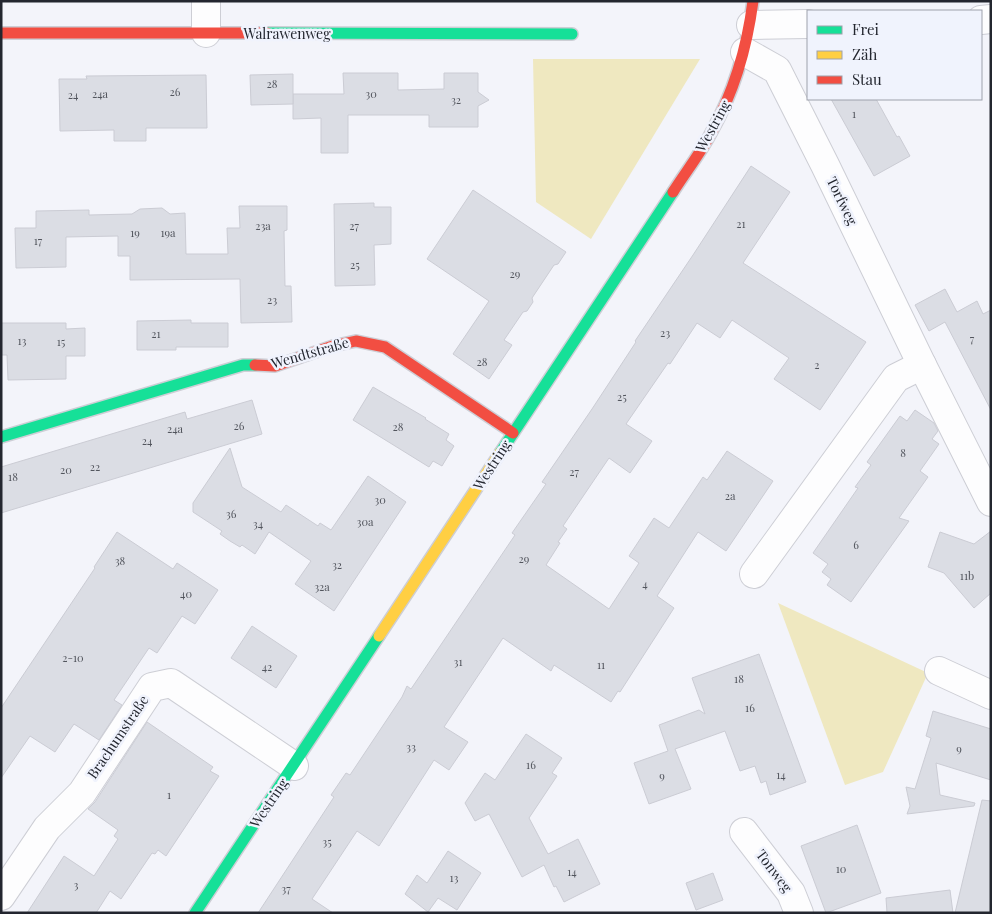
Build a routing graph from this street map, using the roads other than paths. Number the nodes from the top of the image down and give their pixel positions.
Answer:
1 (206, 1) edge
2 (752, 13) edge
3 (807, 24) edge
4 (1, 33) edge
5 (206, 33) junction
6 (572, 34) dead end
7 (745, 52) junction
8 (922, 365) junction
9 (513, 432) junction
10 (1, 438) edge
11 (991, 502) edge
12 (754, 574) dead end
13 (939, 671) dead end
14 (991, 695) edge
15 (294, 766) junction
16 (744, 832) dead end
17 (1, 896) edge
18 (195, 913) edge
19 (799, 913) edge

1 - 5 street
2 - 3 street
2 - 7 street, Westring
4 - 5 street, Walrawenweg
5 - 6 street, Walrawenweg
7 - 8 street, Torfweg
7 - 9 street, Westring
8 - 11 street, Torfweg
8 - 12 street
9 - 10 street, Wendtstraße
9 - 15 street, Westring
13 - 14 street
15 - 17 street, Brachumstraße
15 - 18 street, Westring
16 - 19 street, Tonweg

